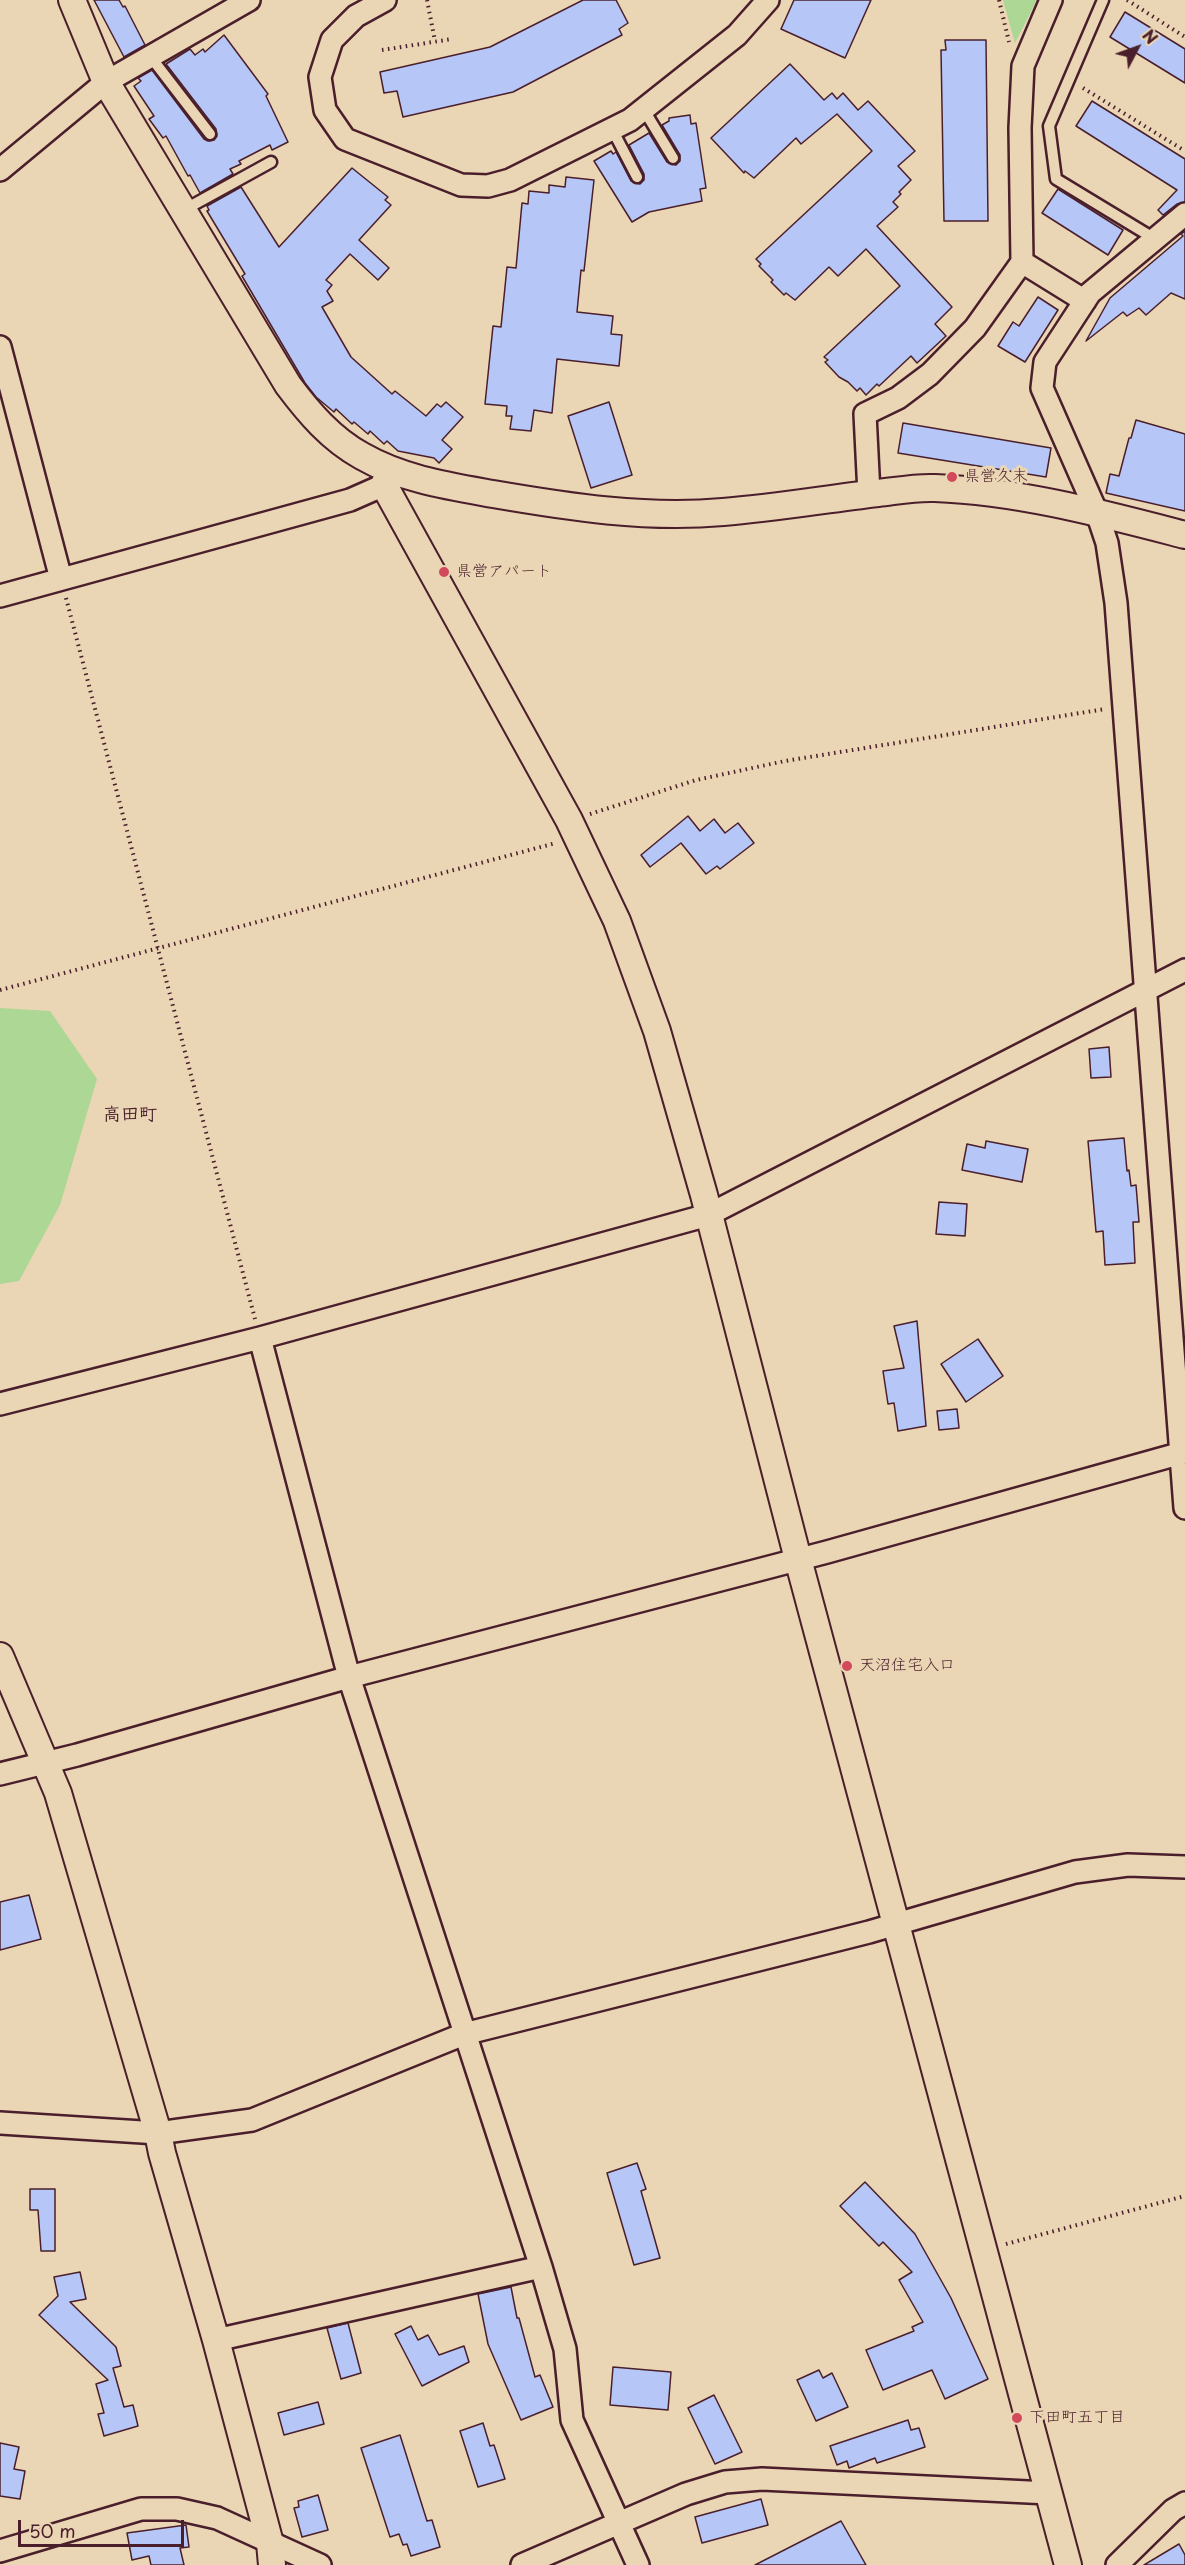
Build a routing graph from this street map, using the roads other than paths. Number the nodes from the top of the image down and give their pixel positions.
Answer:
1 (72, 0) edge
2 (249, 0) edge
3 (385, 0) edge
4 (768, 0) edge
5 (1051, 0) edge
6 (1103, 0) edge
7 (150, 56) junction
8 (106, 82) junction
9 (644, 110) junction
10 (612, 129) junction
11 (210, 134) dead end
12 (673, 158) dead end
13 (271, 162) dead end
14 (0, 170) edge
15 (637, 177) dead end
16 (182, 211) junction
17 (1185, 214) edge
18 (1155, 239) junction
19 (1022, 262) junction
20 (1085, 301) junction
21 (0, 347) edge
22 (387, 478) junction
23 (869, 494) junction
24 (1097, 513) junction
25 (1185, 535) edge
26 (61, 579) junction
27 (0, 596) edge
28 (1185, 970) edge
29 (1146, 990) junction
30 (708, 1215) junction
31 (260, 1338) junction
32 (0, 1404) edge
33 (1183, 1453) edge
34 (1185, 1508) edge
35 (798, 1559) junction
36 (0, 1656) edge
37 (349, 1677) junction
38 (45, 1761) junction
39 (0, 1774) edge
40 (1185, 1867) edge
41 (897, 1924) junction
42 (465, 2034) junction
43 (0, 2123) edge
44 (158, 2133) junction
45 (541, 2267) junction
46 (216, 2340) junction
47 (1049, 2493) junction
48 (1185, 2503) edge
49 (618, 2523) junction
50 (1141, 2541) junction
51 (0, 2551) edge
52 (271, 2554) edge
53 (320, 2565) edge
54 (522, 2565) edge
55 (638, 2565) edge
56 (1068, 2565) edge
57 (1117, 2565) edge
58 (1141, 2565) edge

1 - 8 street
2 - 7 street
3 - 10 street
4 - 9 street
5 - 19 street
6 - 18 lane
7 - 8 street
7 - 11 lane
8 - 14 street
8 - 16 street
9 - 10 street
9 - 12 lane
10 - 15 lane
13 - 16 lane
16 - 22 street
17 - 18 street
18 - 20 street
19 - 20 street
19 - 23 street
20 - 24 street
21 - 26 street
22 - 23 street
22 - 26 street
22 - 30 street
23 - 24 street
24 - 25 street
24 - 29 street
26 - 27 street
28 - 29 street
29 - 30 street
29 - 33 street
30 - 31 street
30 - 35 street
31 - 32 street
31 - 37 street
33 - 34 street
33 - 35 street
35 - 37 street
35 - 41 street
36 - 38 street
37 - 38 street
37 - 42 street
38 - 39 street
38 - 44 street
40 - 41 street
41 - 42 street
41 - 47 street
42 - 44 street
42 - 45 street
43 - 44 street
44 - 46 street
45 - 46 street
45 - 49 street
46 - 52 street
47 - 49 street
47 - 56 street
48 - 50 street
49 - 54 street
49 - 55 street
50 - 57 street
50 - 58 street
51 - 52 street
52 - 53 street

